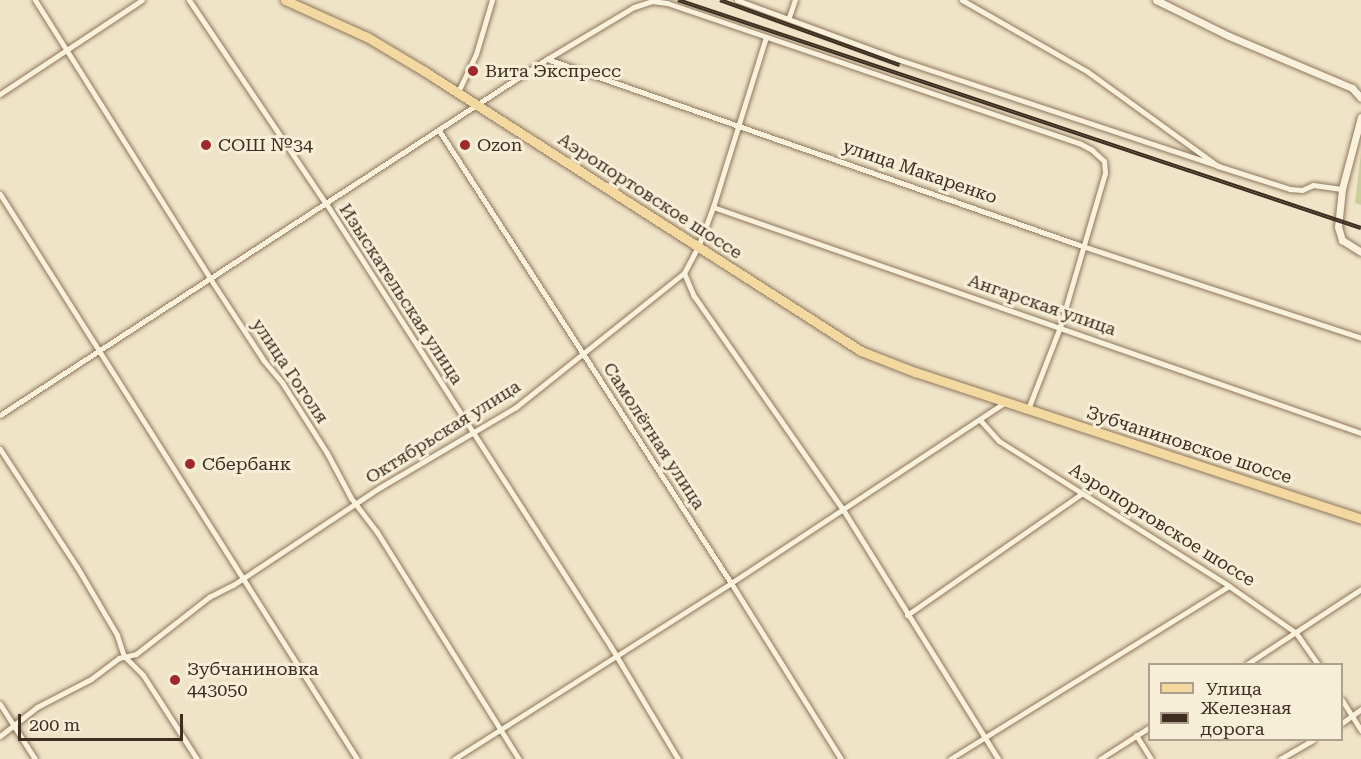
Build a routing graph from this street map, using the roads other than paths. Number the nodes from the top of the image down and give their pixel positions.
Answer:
1 (35, 0) edge
2 (142, 0) edge
3 (189, 0) edge
4 (285, 0) edge
5 (492, 0) edge
6 (737, 0) edge
7 (795, 0) edge
8 (962, 0) edge
9 (1156, 0) edge
10 (789, 17) junction
11 (766, 37) junction
12 (67, 51) junction
13 (547, 59) junction
14 (458, 92) junction
15 (0, 94) edge
16 (1361, 98) edge
17 (478, 105) junction
18 (1361, 117) edge
19 (736, 125) junction
20 (440, 132) junction
21 (1218, 166) junction
22 (1342, 189) junction
23 (0, 194) edge
24 (327, 205) junction
25 (713, 207) junction
26 (1082, 246) junction
27 (698, 247) junction
28 (1361, 252) edge
29 (684, 273) junction
30 (211, 280) junction
31 (1060, 327) junction
32 (1361, 338) edge
33 (99, 351) junction
34 (583, 354) junction
35 (1006, 402) junction
36 (1028, 409) junction
37 (0, 415) edge
38 (981, 421) junction
39 (471, 432) junction
40 (1361, 433) edge
41 (0, 449) edge
42 (1081, 494) junction
43 (358, 504) junction
44 (842, 508) junction
45 (1361, 519) edge
46 (243, 579) junction
47 (731, 583) junction
48 (1229, 586) junction
49 (1361, 589) edge
50 (907, 615) junction
51 (1296, 633) junction
52 (124, 656) junction
53 (614, 656) junction
54 (1249, 663) edge
55 (1317, 663) edge
56 (1343, 703) edge
57 (0, 704) edge
58 (1361, 710) edge
59 (1352, 717) junction
60 (1343, 722) edge
61 (14, 726) junction
62 (499, 728) junction
63 (1148, 728) edge
64 (1361, 731) edge
65 (1136, 735) junction
66 (0, 736) edge
67 (984, 737) junction
68 (1311, 741) edge
69 (35, 759) edge
70 (197, 759) edge
71 (357, 759) edge
72 (454, 759) edge
73 (519, 759) edge
74 (678, 759) edge
75 (841, 759) edge
76 (950, 759) edge
77 (998, 759) edge
78 (1100, 759) edge
79 (1151, 759) edge
80 (1280, 759) edge

1 - 12 street, улица Гоголя
2 - 12 street
3 - 24 street, Изыскательская улица
4 - 14 main road, Аэропортовское шоссе
5 - 14 street
6 - 10 street
7 - 10 street
8 - 21 street
9 - 16 street
10 - 21 street
11 - 13 street
11 - 19 street, Октябрьская улица
11 - 26 street
12 - 15 street
12 - 30 street, улица Гоголя
13 - 17 street
13 - 19 street, улица Макаренко
14 - 17 main road, Аэропортовское шоссе
17 - 20 street
17 - 27 main road, Аэропортовское шоссе
18 - 22 street
19 - 25 street, Октябрьская улица
19 - 26 street, улица Макаренко
20 - 24 street
20 - 34 street, Самолётная улица
21 - 22 street
22 - 28 street
23 - 33 street
24 - 30 street
24 - 39 street, Изыскательская улица
25 - 27 street, Октябрьская улица
25 - 31 street, Ангарская улица
26 - 31 street
26 - 32 street, улица Макаренко
27 - 29 street, Октябрьская улица
27 - 35 main road, Аэропортовское шоссе
29 - 34 street, Октябрьская улица
29 - 44 street
30 - 33 street
30 - 43 street, улица Гоголя
31 - 36 street
31 - 40 street, Ангарская улица
33 - 37 street
33 - 46 street
34 - 39 street, Октябрьская улица
34 - 47 street, Самолётная улица
35 - 36 main road, Зубчаниновское шоссе
35 - 38 street
36 - 45 main road, Зубчаниновское шоссе
38 - 42 street, Аэропортовское шоссе
38 - 44 street
39 - 43 street, Октябрьская улица
39 - 53 street, Изыскательская улица
41 - 52 street
42 - 48 street, Аэропортовское шоссе
42 - 50 street
43 - 46 street, Октябрьская улица
43 - 62 street, улица Гоголя
44 - 47 street
44 - 50 street
46 - 52 street, Октябрьская улица
46 - 71 street
47 - 53 street
47 - 75 street, Самолётная улица
48 - 51 street, Аэропортовское шоссе
48 - 67 street
49 - 51 street
50 - 67 street
51 - 54 street
51 - 55 street, Аэропортовское шоссе
52 - 61 street, Октябрьская улица
52 - 70 street
53 - 62 street
53 - 74 street, Изыскательская улица
56 - 59 street
57 - 61 street
58 - 59 street
59 - 60 street
59 - 64 street
61 - 66 street, Октябрьская улица
61 - 69 street
62 - 72 street
62 - 73 street, улица Гоголя
63 - 65 street
65 - 78 street
65 - 79 street
67 - 76 street
67 - 77 street
68 - 80 street

